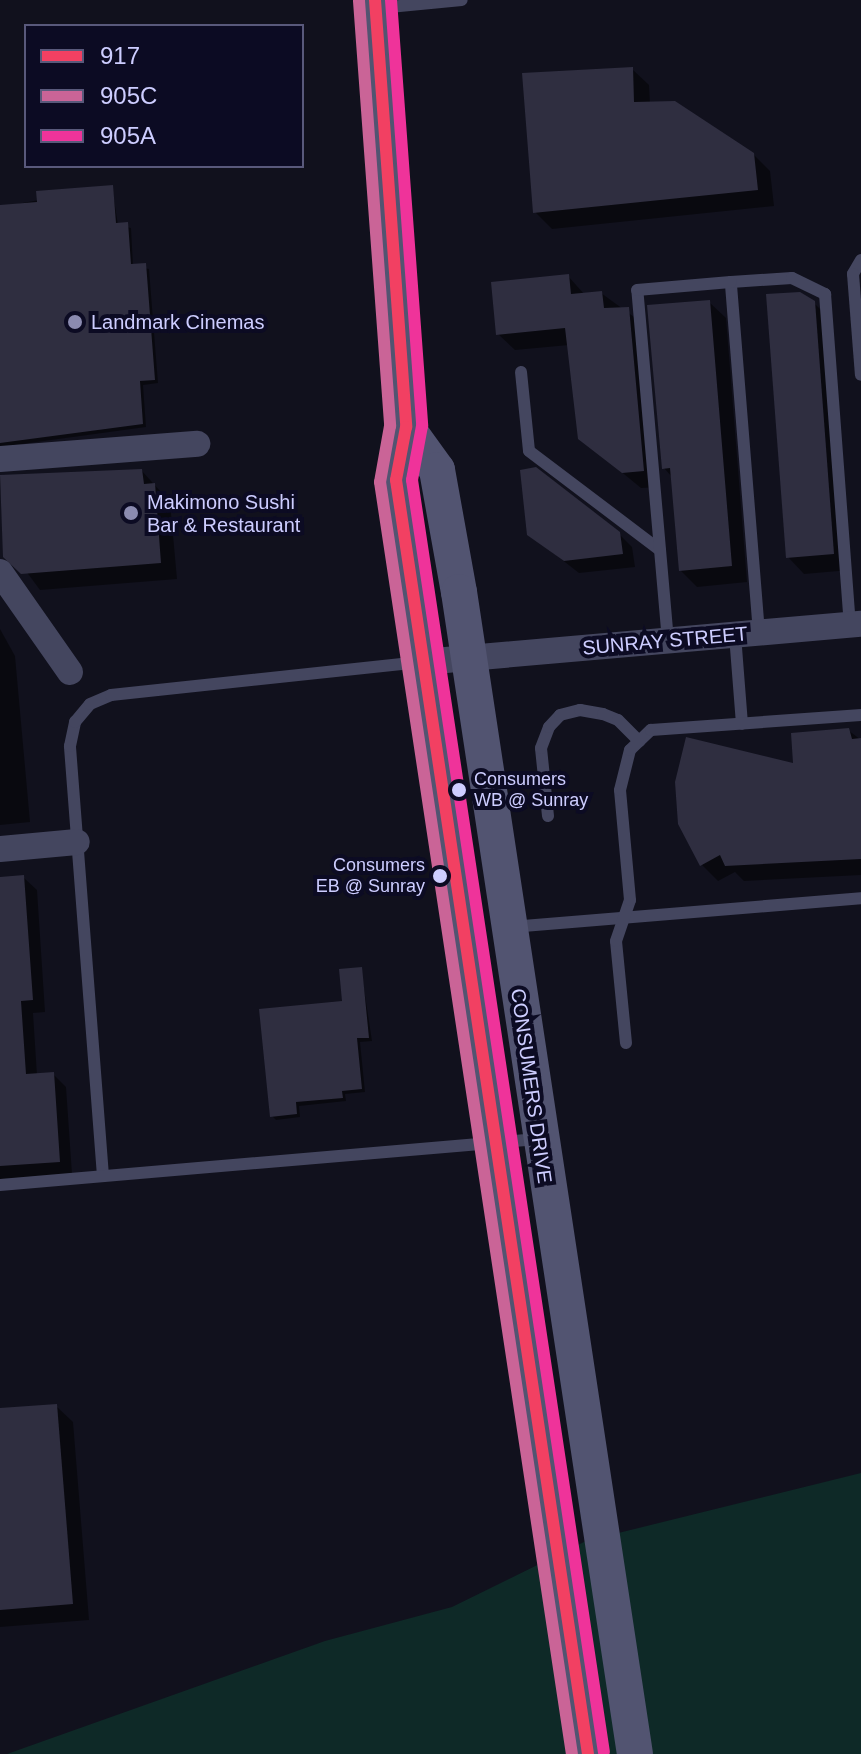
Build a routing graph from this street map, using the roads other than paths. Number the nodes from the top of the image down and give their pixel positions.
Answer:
1 (462, 0) edge
2 (376, 4) edge
3 (861, 260) edge
4 (731, 282) junction
5 (521, 372) dead end
6 (861, 375) edge
7 (406, 427) junction
8 (197, 444) dead end
9 (0, 459) edge
10 (660, 550) junction
11 (0, 572) edge
12 (855, 624) edge
13 (747, 634) junction
14 (668, 641) junction
15 (469, 658) junction
16 (423, 662) junction
17 (70, 672) dead end
18 (861, 715) edge
19 (742, 724) junction
20 (639, 741) junction
21 (548, 816) dead end
22 (77, 842) junction
23 (0, 849) edge
24 (861, 898) edge
25 (623, 918) junction
26 (508, 927) junction
27 (626, 1043) dead end
28 (538, 1139) junction
29 (495, 1143) junction
30 (103, 1176) junction
31 (0, 1185) edge
32 (588, 1754) edge
33 (635, 1754) edge

1 - 2 lane
2 - 7 main road
3 - 6 lane
4 - 10 lane
4 - 12 lane
4 - 13 lane
5 - 10 lane
7 - 15 main road, CONSUMERS DRIVE
7 - 16 main road
8 - 9 street
10 - 14 lane
11 - 17 street
12 - 13 street, SUNRAY STREET
13 - 14 street, SUNRAY STREET
13 - 19 lane
14 - 15 street, SUNRAY STREET
15 - 16 street, SUNRAY STREET
15 - 26 main road, CONSUMERS DRIVE
16 - 22 lane
16 - 29 main road
18 - 19 lane
19 - 20 lane
20 - 21 lane
20 - 25 lane
22 - 23 street
22 - 30 lane
24 - 25 lane
25 - 26 lane
25 - 27 lane
26 - 28 main road, CONSUMERS DRIVE
28 - 29 lane
28 - 33 main road, CONSUMERS DRIVE
29 - 30 lane
29 - 32 main road
30 - 31 lane

